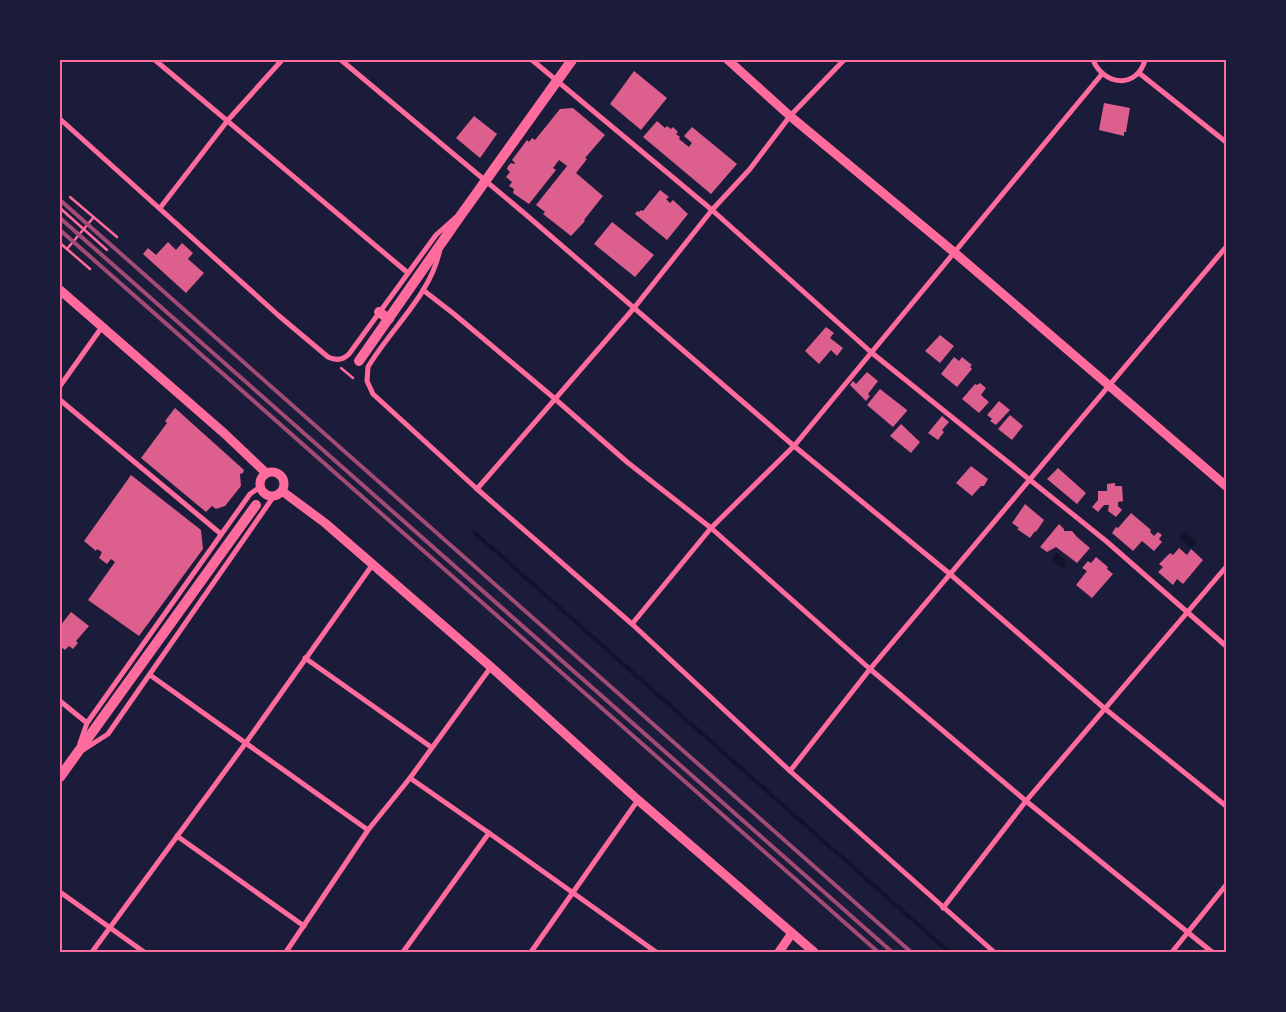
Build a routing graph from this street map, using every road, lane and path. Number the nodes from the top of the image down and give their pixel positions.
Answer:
1 (155, 60) edge
2 (282, 60) edge
3 (340, 60) edge
4 (532, 60) edge
5 (572, 60) edge
6 (728, 60) edge
7 (844, 60) edge
8 (1086, 60) edge
9 (1146, 60) edge
10 (1094, 61) edge
11 (1139, 72) junction
12 (1102, 74) junction
13 (558, 81) junction
14 (790, 116) junction
15 (60, 119) edge
16 (228, 120) junction
17 (1226, 142) edge
18 (485, 181) junction
19 (70, 197) dead end
20 (60, 208) edge
21 (160, 208) junction
22 (712, 210) junction
23 (461, 215) junction
24 (94, 217) junction
25 (84, 229) junction
26 (117, 238) dead end
27 (60, 243) edge
28 (441, 244) junction
29 (1226, 247) edge
30 (67, 249) junction
31 (107, 250) dead end
32 (955, 253) junction
33 (90, 269) dead end
34 (408, 273) junction
35 (60, 290) edge
36 (423, 290) junction
37 (634, 308) junction
38 (379, 312) junction
39 (389, 319) junction
40 (102, 327) junction
41 (872, 353) junction
42 (358, 361) dead end
43 (60, 386) edge
44 (1109, 386) junction
45 (554, 398) junction
46 (60, 400) edge
47 (794, 446) junction
48 (266, 473) junction
49 (1030, 479) junction
50 (1226, 486) edge
51 (260, 487) junction
52 (477, 489) junction
53 (282, 491) junction
54 (274, 496) junction
55 (256, 505) dead end
56 (711, 528) junction
57 (221, 534) junction
58 (373, 564) junction
59 (1226, 567) edge
60 (950, 574) junction
61 (1186, 612) junction
62 (632, 624) junction
63 (1226, 646) edge
64 (306, 658) junction
65 (491, 667) junction
66 (870, 669) junction
67 (150, 675) junction
68 (60, 701) edge
69 (1104, 708) junction
70 (87, 723) junction
71 (245, 744) junction
72 (432, 747) junction
73 (76, 755) junction
74 (790, 771) junction
75 (60, 777) edge
76 (410, 778) junction
77 (638, 800) junction
78 (1026, 801) junction
79 (1226, 806) edge
80 (368, 830) junction
81 (489, 832) junction
82 (177, 836) junction
83 (1226, 885) edge
84 (60, 892) edge
85 (573, 894) junction
86 (944, 908) junction
87 (304, 926) junction
88 (109, 927) junction
89 (1188, 932) junction
90 (792, 933) junction
91 (92, 952) edge
92 (144, 952) edge
93 (286, 952) edge
94 (403, 952) edge
95 (530, 952) edge
96 (656, 952) edge
97 (779, 952) edge
98 (814, 952) edge
99 (994, 952) edge
100 (1172, 952) edge
101 (1212, 952) edge

1 - 16 street
2 - 16 street
3 - 18 street
4 - 13 street
5 - 13 main road
6 - 14 street
7 - 14 street
8 - 10 street
9 - 11 street
10 - 12 street
11 - 12 street
11 - 17 street
12 - 32 street
13 - 18 main road
13 - 22 street
14 - 22 street
14 - 32 street
15 - 21 street
16 - 21 street
16 - 34 street
18 - 23 main road
18 - 37 street
19 - 24 path
20 - 25 path
21 - 38 street
22 - 37 street
22 - 41 street
23 - 28 main road
23 - 34 street
24 - 25 path
24 - 26 path
25 - 30 path
25 - 31 path
27 - 30 path
28 - 36 street
28 - 39 main road
29 - 44 street
30 - 33 path
32 - 41 street
32 - 44 street
34 - 38 street
35 - 40 street
36 - 45 street
36 - 52 street
37 - 45 street
37 - 47 street
38 - 39 main road
39 - 42 main road
40 - 43 street
40 - 48 street
41 - 47 street
41 - 49 street
44 - 49 street
44 - 50 street
45 - 52 street
45 - 56 street
46 - 57 street
47 - 56 street
47 - 60 street
48 - 51 street
48 - 53 street
49 - 60 street
49 - 61 street
51 - 54 street
51 - 57 street
52 - 62 street
53 - 54 street
53 - 58 street
54 - 67 street
55 - 73 main road
56 - 62 street
56 - 66 street
57 - 70 street
58 - 64 street
58 - 65 street
59 - 61 street
60 - 66 street
60 - 69 street
61 - 63 street
61 - 69 street
62 - 74 street
64 - 71 street
64 - 72 street
65 - 72 street
65 - 77 street
66 - 74 street
66 - 78 street
67 - 71 street
67 - 73 street
68 - 70 street
69 - 78 street
69 - 79 street
70 - 73 street
71 - 80 street
71 - 82 street
72 - 76 street
73 - 75 main road
74 - 86 street
76 - 80 street
76 - 81 street
77 - 85 street
77 - 90 street
78 - 86 street
78 - 89 street
80 - 87 street
81 - 85 street
81 - 94 street
82 - 87 street
82 - 88 street
83 - 89 street
84 - 88 street
85 - 95 street
85 - 96 street
86 - 99 street
87 - 93 street
88 - 91 street
88 - 92 street
89 - 100 street
89 - 101 street
90 - 97 street
90 - 98 street

